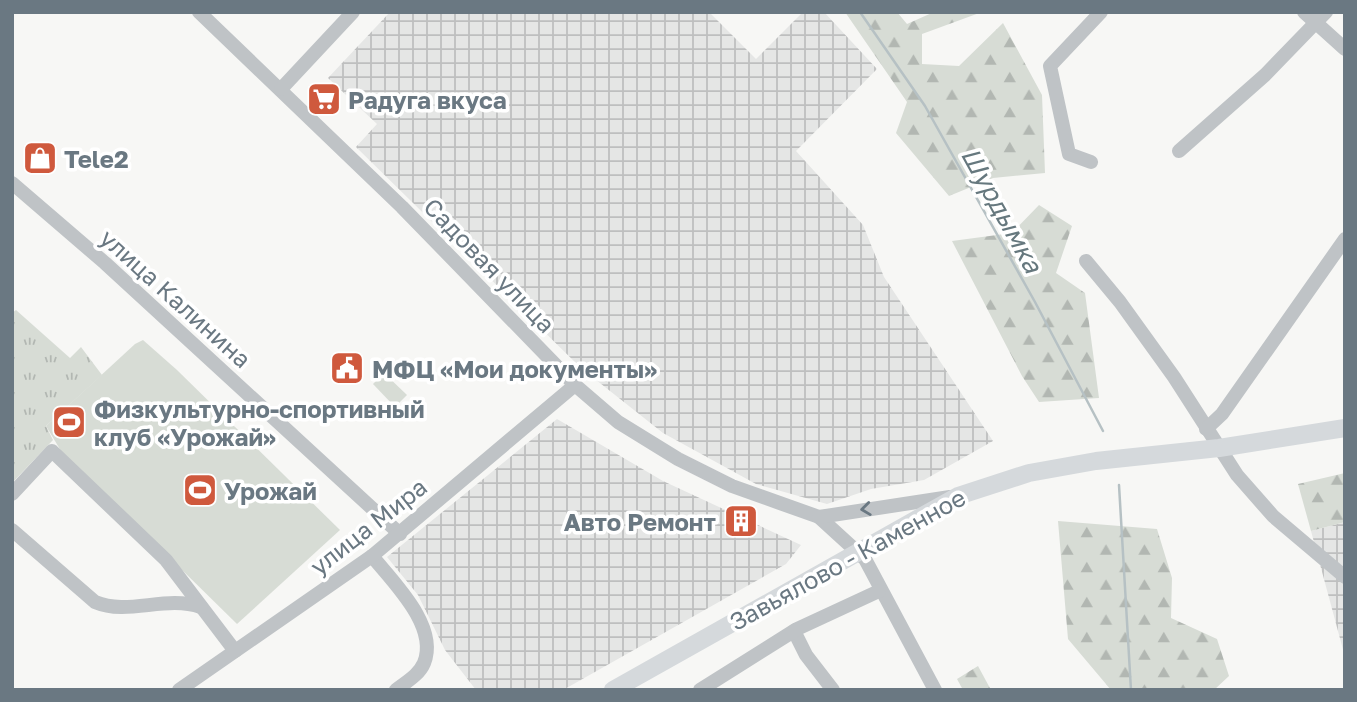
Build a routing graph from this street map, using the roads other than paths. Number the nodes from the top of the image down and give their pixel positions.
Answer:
1 (199, 12) edge
2 (353, 12) edge
3 (1101, 12) edge
4 (1304, 12) edge
5 (1321, 18) edge
6 (1345, 49) edge
7 (281, 89) junction
8 (1179, 151) dead end
9 (1091, 162) dead end
10 (12, 183) edge
11 (1345, 239) edge
12 (1086, 261) dead end
13 (575, 385) junction
14 (1345, 428) edge
15 (1206, 429) junction
16 (1219, 448) junction
17 (12, 494) edge
18 (958, 496) junction
19 (819, 517) junction
20 (12, 530) edge
21 (400, 534) junction
22 (856, 551) junction
23 (372, 556) junction
24 (1345, 577) edge
25 (879, 591) junction
26 (201, 607) junction
27 (794, 631) junction
28 (236, 651) junction
29 (179, 690) edge
30 (396, 690) edge
31 (613, 690) edge
32 (700, 690) edge
33 (834, 690) edge
34 (934, 690) edge

1 - 7 street, Садовая улица
2 - 7 street
3 - 9 street
4 - 5 street
5 - 6 street
5 - 8 street
7 - 13 street, Садовая улица
10 - 21 street, улица Калинина
11 - 15 street
12 - 15 street
13 - 19 street, Садовая улица
13 - 21 street, улица Мира
14 - 16 main road, Завьялово - Каменное
15 - 16 street
16 - 18 main road, Завьялово - Каменное
16 - 24 street
17 - 26 street
18 -> 19 street
18 - 22 main road, Завьялово - Каменное
19 - 22 street
20 - 26 street
21 - 23 street, улица Мира
22 - 25 street
22 - 31 main road, Завьялово - Каменное
23 - 28 street, улица Мира
23 - 30 street
25 - 27 street
25 - 34 street
26 - 28 street
27 - 32 street
27 - 33 street
28 - 29 street, улица Мира

